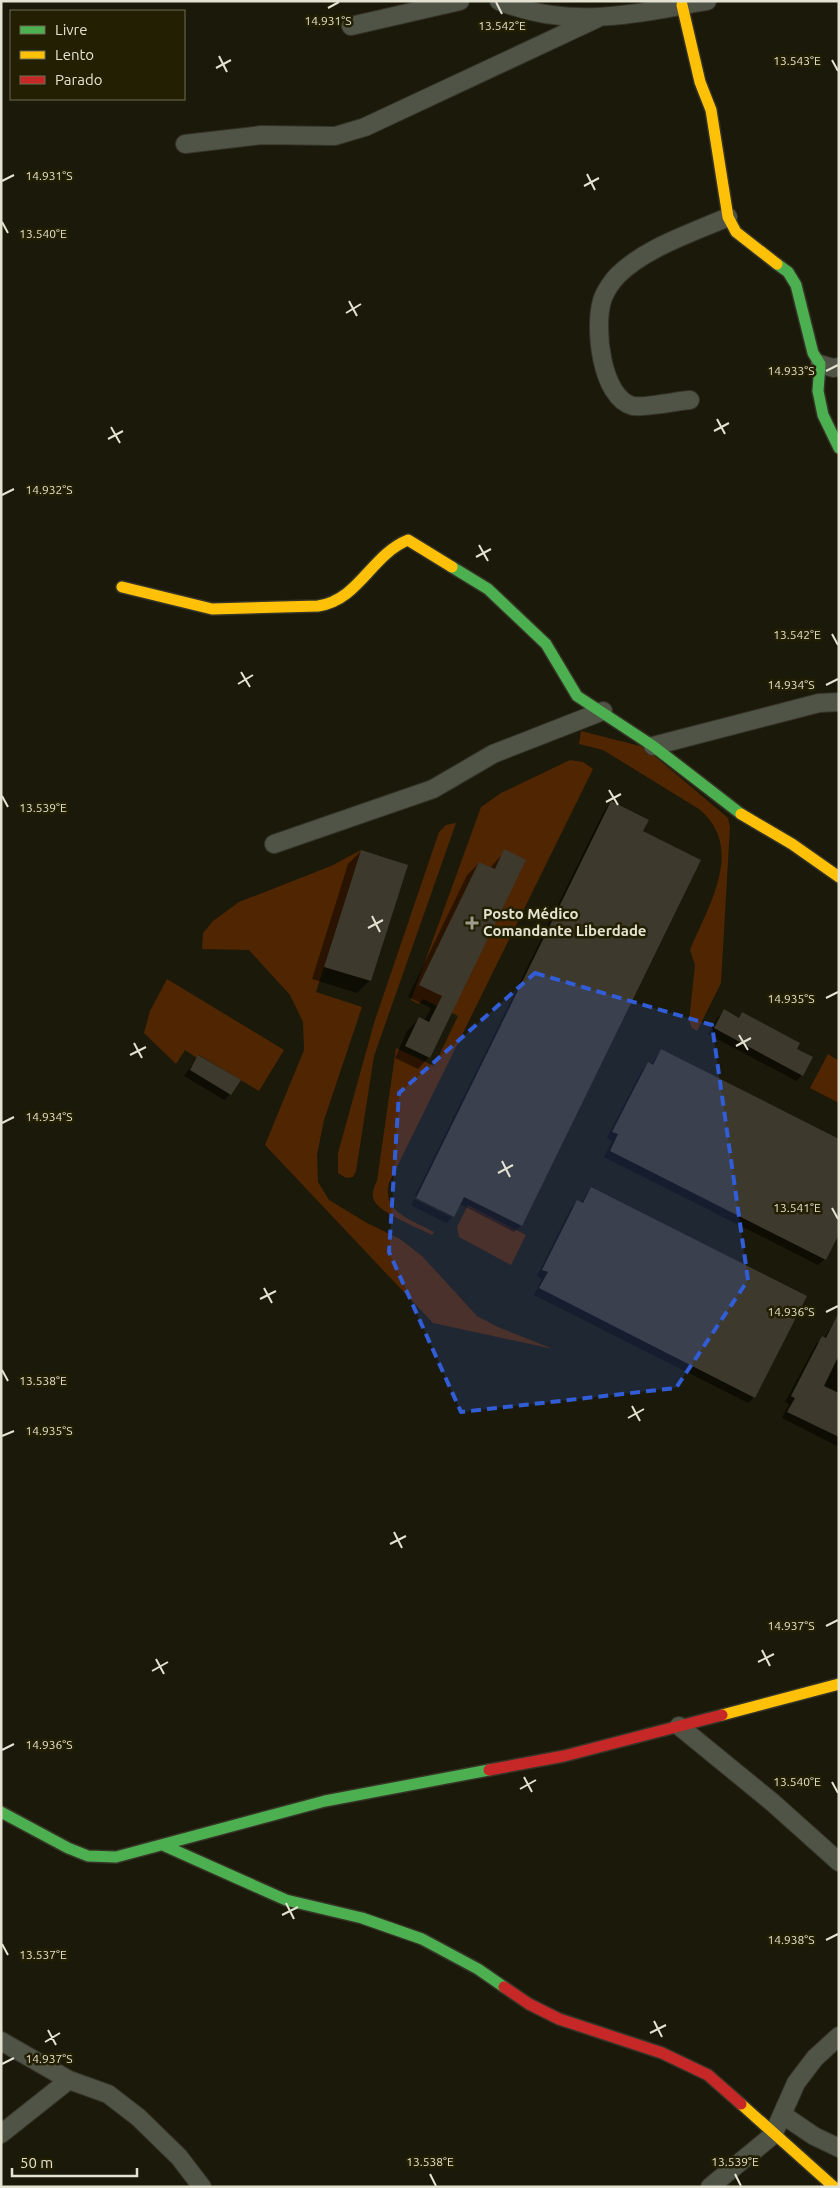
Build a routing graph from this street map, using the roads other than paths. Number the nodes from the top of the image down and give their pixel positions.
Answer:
1 (460, 1) edge
2 (499, 1) edge
3 (562, 1) edge
4 (707, 1) edge
5 (682, 6) junction
6 (572, 18) junction
7 (598, 18) junction
8 (351, 26) dead end
9 (185, 144) dead end
10 (728, 217) junction
11 (820, 364) junction
12 (839, 367) edge
13 (690, 400) dead end
14 (839, 448) edge
15 (122, 587) dead end
16 (839, 702) edge
17 (603, 711) junction
18 (653, 746) junction
19 (274, 844) dead end
20 (839, 877) edge
21 (839, 1684) edge
22 (678, 1726) junction
23 (1, 1812) edge
24 (165, 1846) junction
25 (839, 1862) edge
26 (839, 2036) edge
27 (1, 2041) edge
28 (69, 2080) junction
29 (783, 2115) junction
30 (1, 2134) edge
31 (774, 2135) junction
32 (814, 2136) junction
33 (839, 2148) edge
34 (827, 2184) edge
35 (202, 2187) edge
36 (710, 2187) edge

1 - 8 street
2 - 6 street
3 - 6 street
4 - 5 street
5 - 7 street
5 - 10 street
6 - 7 street
7 - 9 street
10 - 11 street
10 - 13 street
11 - 12 street
11 - 14 street
15 - 17 street
16 - 18 street
17 - 18 street
17 - 19 street
18 - 20 street
21 - 22 street
22 - 24 street
22 - 25 street
23 - 24 street
24 - 31 street
26 - 29 street
27 - 28 street
28 - 30 street
28 - 35 street
29 - 31 street
29 - 32 street
31 - 34 street
31 - 36 street
32 - 33 street
32 - 34 street

